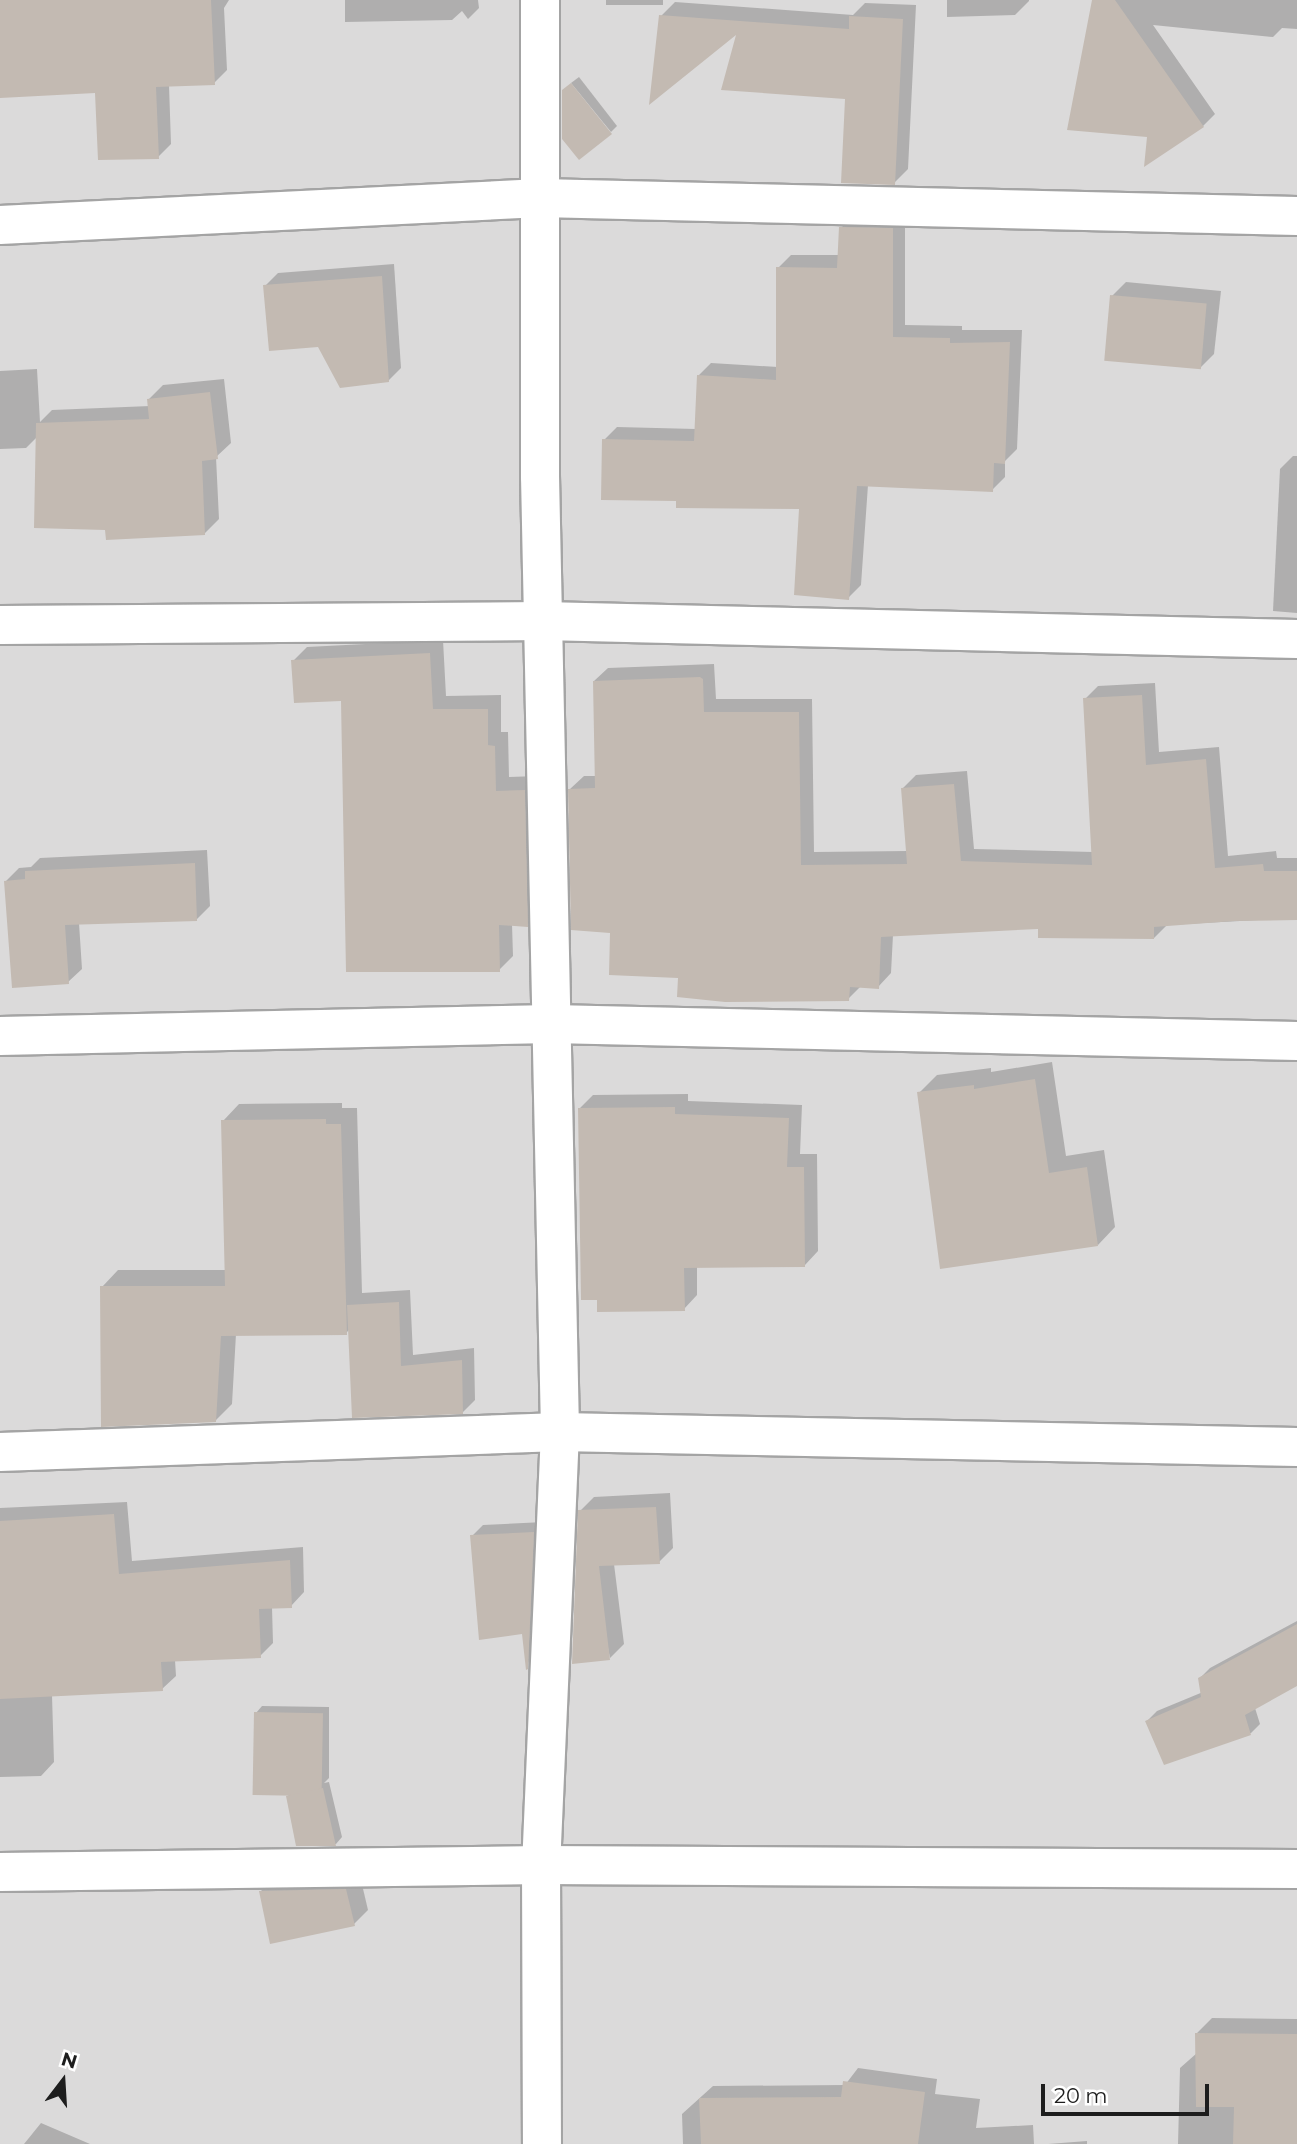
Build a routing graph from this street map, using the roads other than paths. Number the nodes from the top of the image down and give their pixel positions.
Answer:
1 (540, 0) edge
2 (540, 198) junction
3 (1297, 216) edge
4 (0, 225) edge
5 (543, 621) junction
6 (0, 625) edge
7 (1297, 639) edge
8 (552, 1024) junction
9 (0, 1036) edge
10 (1297, 1041) edge
11 (560, 1433) junction
12 (1297, 1447) edge
13 (0, 1452) edge
14 (541, 1865) junction
15 (1297, 1869) edge
16 (0, 1872) edge
17 (542, 2144) edge

1 - 2 street
2 - 3 street
2 - 4 street
2 - 5 street
5 - 6 street
5 - 7 street
5 - 8 street
8 - 9 street
8 - 10 street
8 - 11 street
11 - 12 street
11 - 13 street
11 - 14 street
14 - 15 street
14 - 16 street
14 - 17 street

